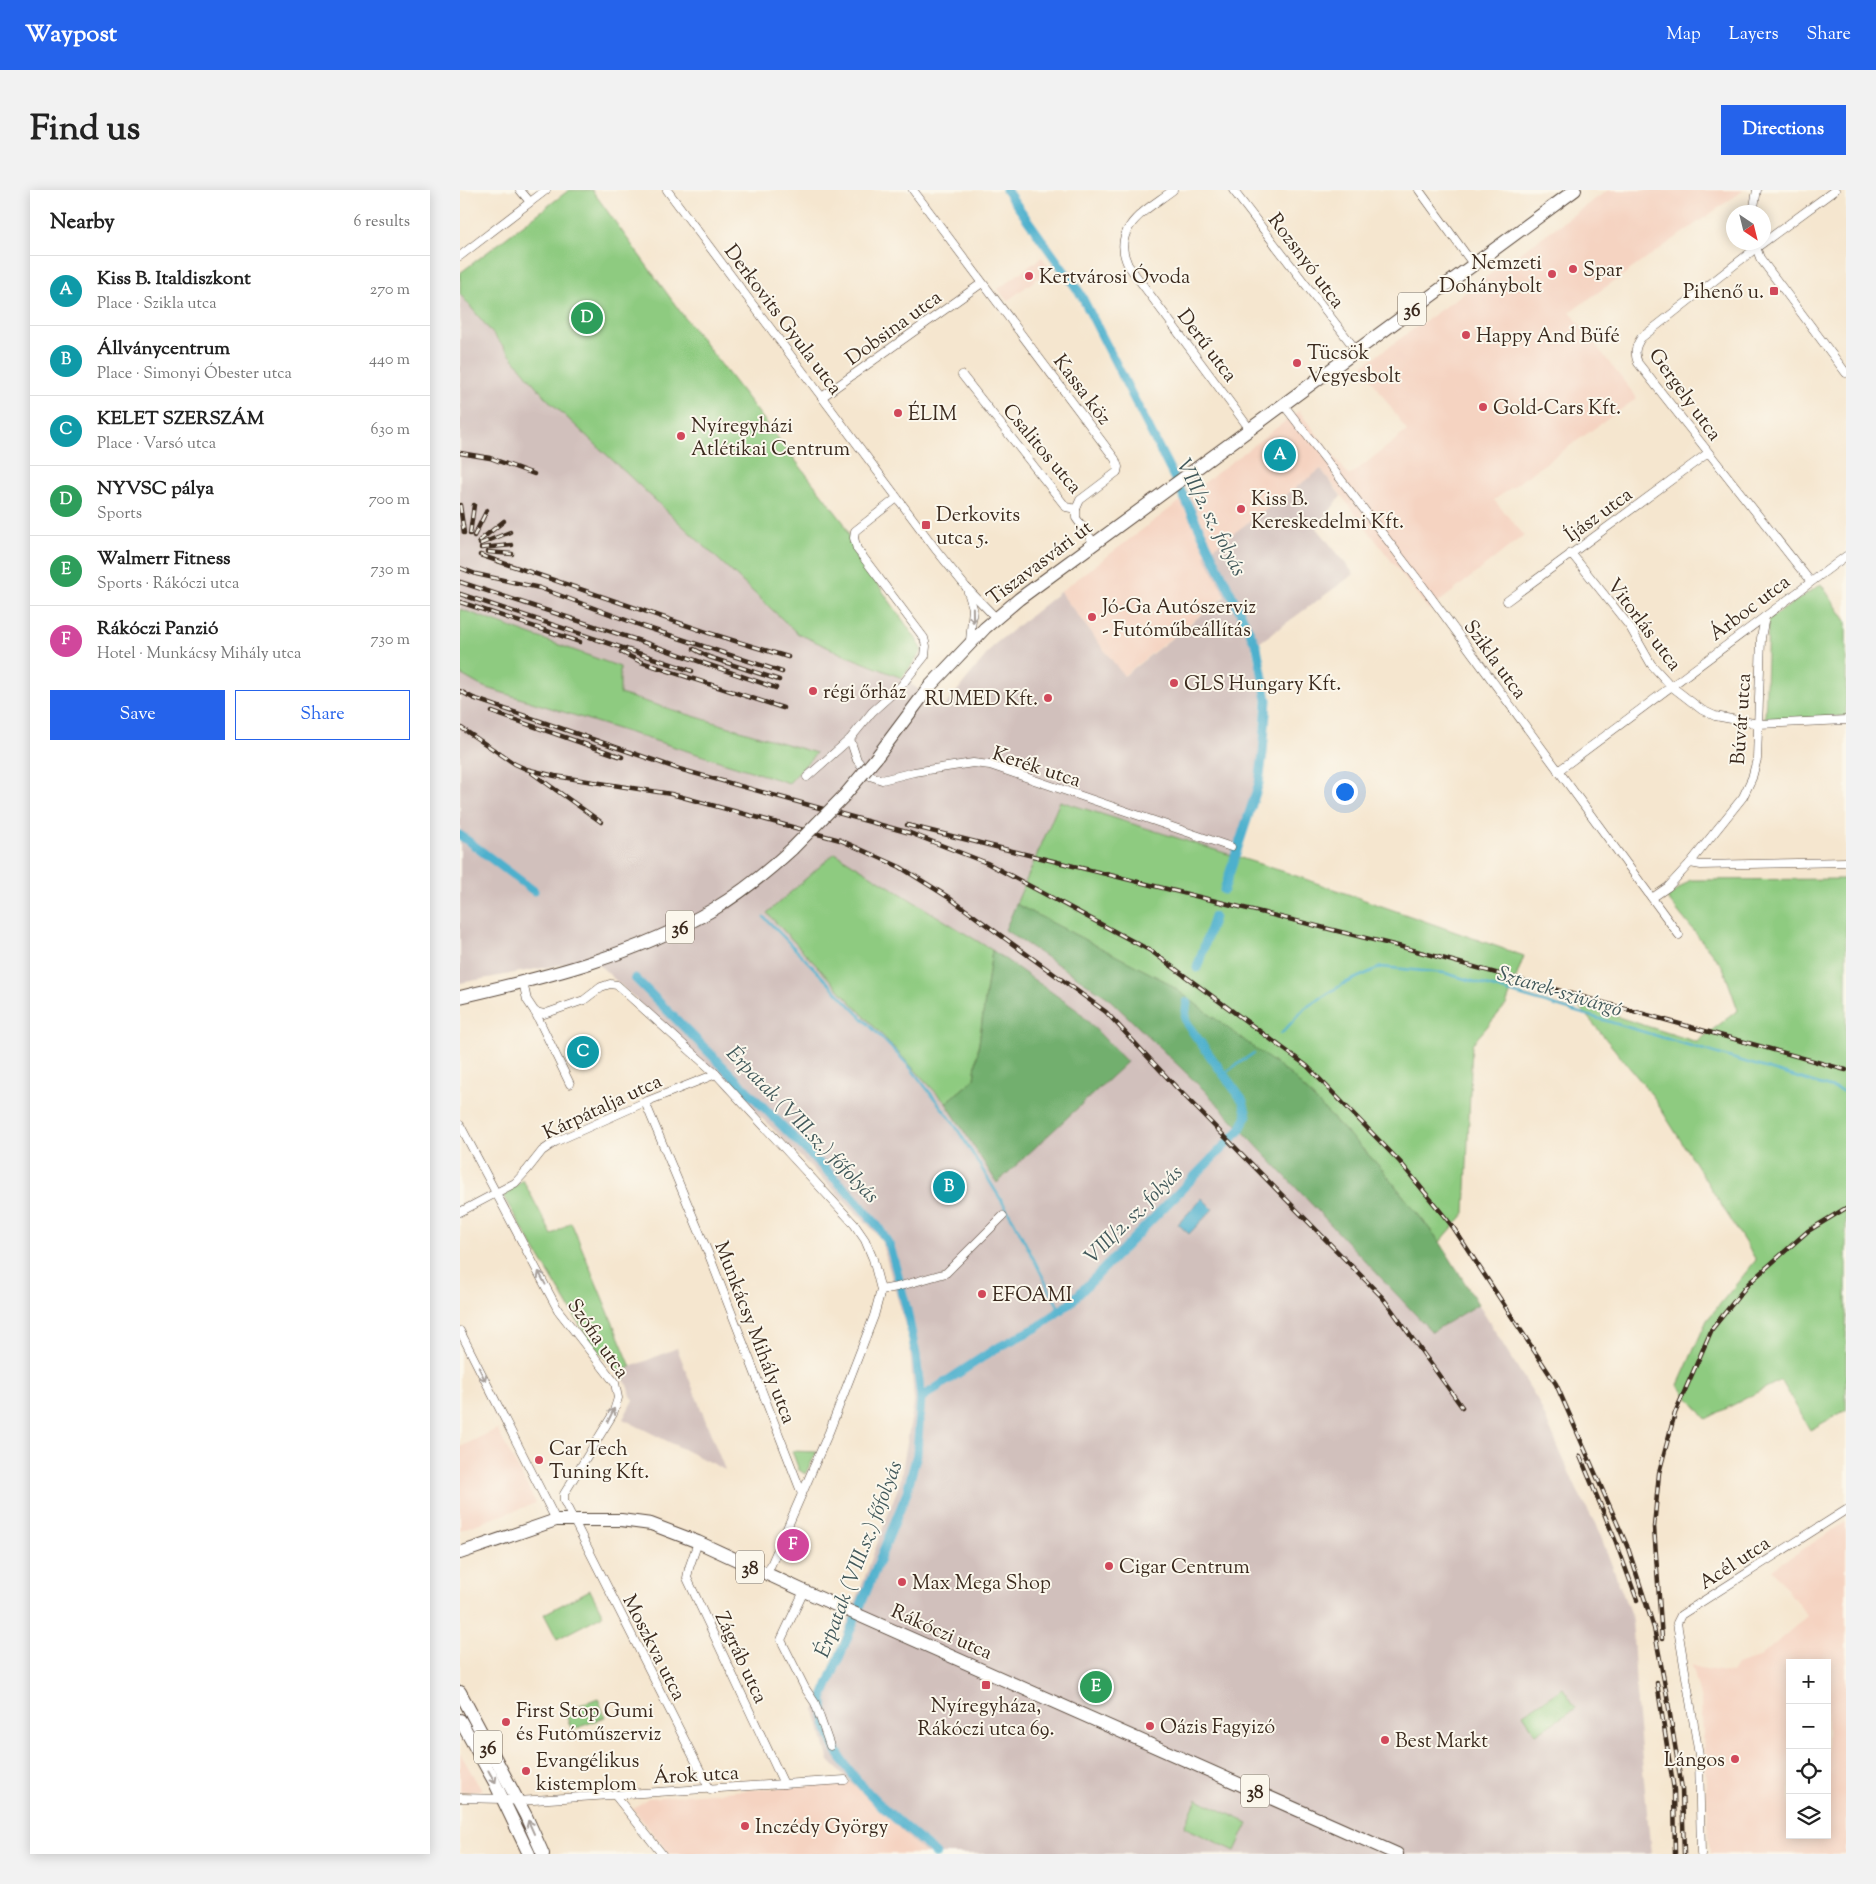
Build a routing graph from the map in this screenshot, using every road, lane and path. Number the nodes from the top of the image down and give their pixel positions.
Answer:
1 (520, 190) edge
2 (546, 190) edge
3 (667, 190) edge
4 (913, 190) edge
5 (1173, 190) edge
6 (1233, 190) edge
7 (1418, 190) edge
8 (1575, 190) edge
9 (1757, 190) edge
10 (1835, 190) edge
11 (530, 202) junction
12 (1754, 205) edge
13 (1771, 234) edge
14 (1749, 250) edge
15 (1757, 250) edge
16 (460, 256) edge
17 (1473, 264) junction
18 (982, 283) junction
19 (1356, 350) junction
20 (1846, 373) edge
21 (962, 375) dead end
22 (822, 398) junction
23 (1284, 404) junction
24 (1250, 428) junction
25 (1708, 452) junction
26 (897, 498) junction
27 (1076, 509) junction
28 (1094, 543) junction
29 (1571, 553) junction
30 (1846, 556) edge
31 (1810, 581) junction
32 (966, 587) junction
33 (1507, 601) dead end
34 (1764, 617) junction
35 (996, 618) junction
36 (970, 643) junction
37 (1671, 686) junction
38 (1846, 720) edge
39 (1759, 724) junction
40 (850, 739) junction
41 (1558, 771) junction
42 (807, 777) dead end
43 (1231, 846) dead end
44 (1846, 862) edge
45 (1690, 863) junction
46 (1652, 898) junction
47 (1679, 935) dead end
48 (523, 982) junction
49 (460, 997) edge
50 (535, 1012) junction
51 (716, 1074) junction
52 (570, 1084) dead end
53 (645, 1102) junction
54 (460, 1125) edge
55 (496, 1194) junction
56 (460, 1212) edge
57 (1004, 1216) dead end
58 (881, 1290) junction
59 (460, 1331) edge
60 (802, 1494) junction
61 (564, 1501) junction
62 (549, 1504) junction
63 (1846, 1510) edge
64 (572, 1519) junction
65 (556, 1520) junction
66 (698, 1542) junction
67 (460, 1553) edge
68 (767, 1574) junction
69 (804, 1591) junction
70 (460, 1692) edge
71 (460, 1720) edge
72 (830, 1746) dead end
73 (845, 1780) dead end
74 (784, 1784) junction
75 (710, 1790) junction
76 (614, 1794) junction
77 (460, 1798) edge
78 (503, 1799) junction
79 (518, 1801) junction
80 (529, 1854) edge
81 (544, 1854) edge
82 (662, 1854) edge
83 (1397, 1854) edge
84 (1701, 1854) edge

1 - 11 street
2 - 11 street
3 - 22 street, Derkovits Gyula utca
4 - 18 street
5 - 24 street, Derű utca
6 - 19 street, Rozsnyó utca
7 - 17 street
8 - 17 main road, Tiszavasvári út / 36
9 - 12 street
10 - 13 street
11 - 16 street
14 - 25 street, Gergely utca
15 - 20 street
17 - 19 main road, Tiszavasvári út / 36
18 - 22 street, Dobsina utca
18 - 27 street, Kassa köz
19 - 23 main road, Tiszavasvári út / 36
21 - 27 street, Csalitos utca
22 - 26 street, Derkovits Gyula utca
23 - 24 main road, Tiszavasvári út / 36
23 - 41 street, Szikla utca
24 - 28 main road, Tiszavasvári út / 36
25 - 29 street, Íjász utca
25 - 31 street, Gergely utca
26 - 32 street, Derkovits Gyula utca
26 - 40 street
27 - 28 street, Csalitos utca
28 - 35 main road, Tiszavasvári út / 36
29 - 33 street, Íjász utca
29 - 37 street, Vitorlás utca
30 - 31 street, Árboc utca
31 - 34 street, Árboc utca
32 - 35 street, Derkovits Gyula utca
32 -> 36 street, Derkovits Gyula utca
34 - 37 street, Árboc utca
34 - 39 street, Búvár utca
35 - 36 main road, Tiszavasvári út / 36
36 - 48 main road, Tiszavasvári út / 36, bridge
37 - 39 street, Vitorlás utca
37 - 41 street, Árboc utca
38 - 39 street, Vitorlás utca
39 - 45 street, Búvár utca
40 - 42 street
40 - 43 street, Kerék utca
41 - 46 street, Szikla utca
44 - 45 street
45 - 46 street, Búvár utca
46 - 47 street, Szikla utca
48 - 49 main road, 36
48 - 50 street
50 - 51 street
50 - 52 street
51 - 53 street, Kárpátalja utca
51 - 58 street
53 - 55 street, Kárpátalja utca
53 - 60 street, Munkácsy Mihály utca
54 - 55 street, Szófia utca
55 - 56 street, Kárpátalja utca
61 -> 55 street, Szófia utca
57 - 58 street
58 - 60 street
59 -> 62 street
60 - 68 street
61 - 62 street
61 - 64 street
62 - 65 street
63 - 84 street, Acél utca
64 - 65 main road, Rákóczi utca / 38
64 - 66 main road, Rákóczi utca / 38
64 - 75 street, Moszkva utca
65 - 67 main road, Rákóczi utca / 38
66 - 68 main road, Rákóczi utca / 38
66 - 74 street, Zágráb utca
68 - 69 main road, Rákóczi utca / 38
69 - 72 street
69 - 83 main road, Rákóczi utca / 38
70 - 79 main road, 36
71 -> 78 main road, 36
73 - 74 street, Árok utca
74 - 75 street, Árok utca
75 - 76 street, Árok utca
76 - 79 street, Árok utca
76 - 82 street
77 - 78 street, Árok utca
78 - 79 street, Árok utca
78 - 80 main road, 36
81 -> 79 main road, 36

